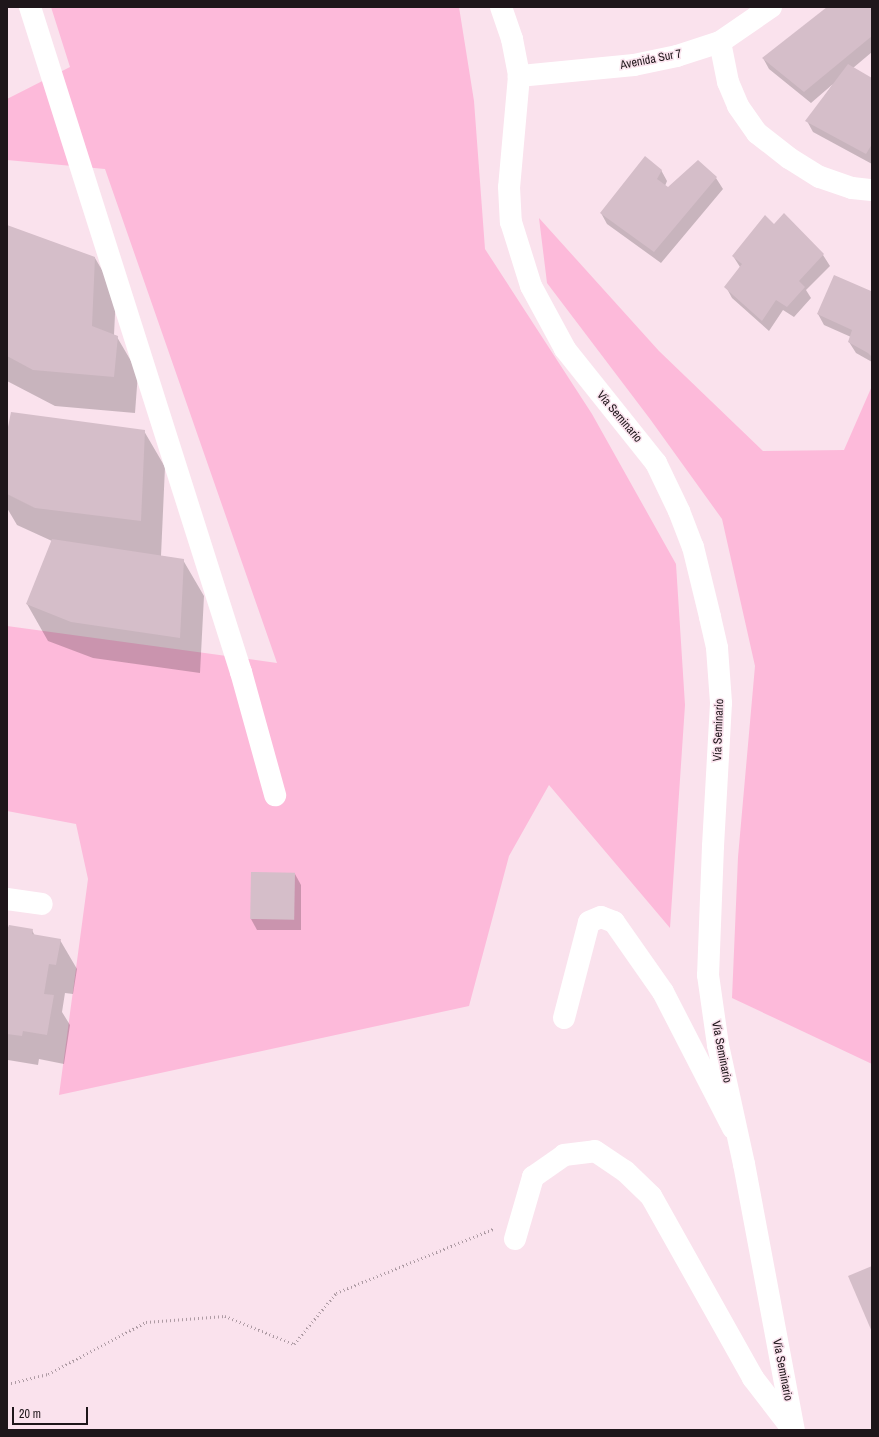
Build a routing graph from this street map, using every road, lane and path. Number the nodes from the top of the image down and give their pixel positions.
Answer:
1 (30, 7) edge
2 (501, 7) edge
3 (771, 7) edge
4 (720, 42) junction
5 (519, 76) junction
6 (872, 190) edge
7 (275, 795) dead end
8 (7, 899) edge
9 (42, 904) dead end
10 (564, 1018) dead end
11 (738, 1139) junction
12 (521, 1218) junction
13 (515, 1239) dead end
14 (7, 1384) edge
15 (793, 1430) edge

1 - 7 main road
2 - 5 main road, Vía Seminario
3 - 4 main road, Avenida Sur 7
4 - 5 main road, Avenida Sur 7
4 - 6 main road
5 - 11 main road, Vía Seminario
8 - 9 main road
10 - 11 main road
11 - 15 main road, Vía Seminario
12 - 13 main road
12 - 14 path
12 - 15 main road

